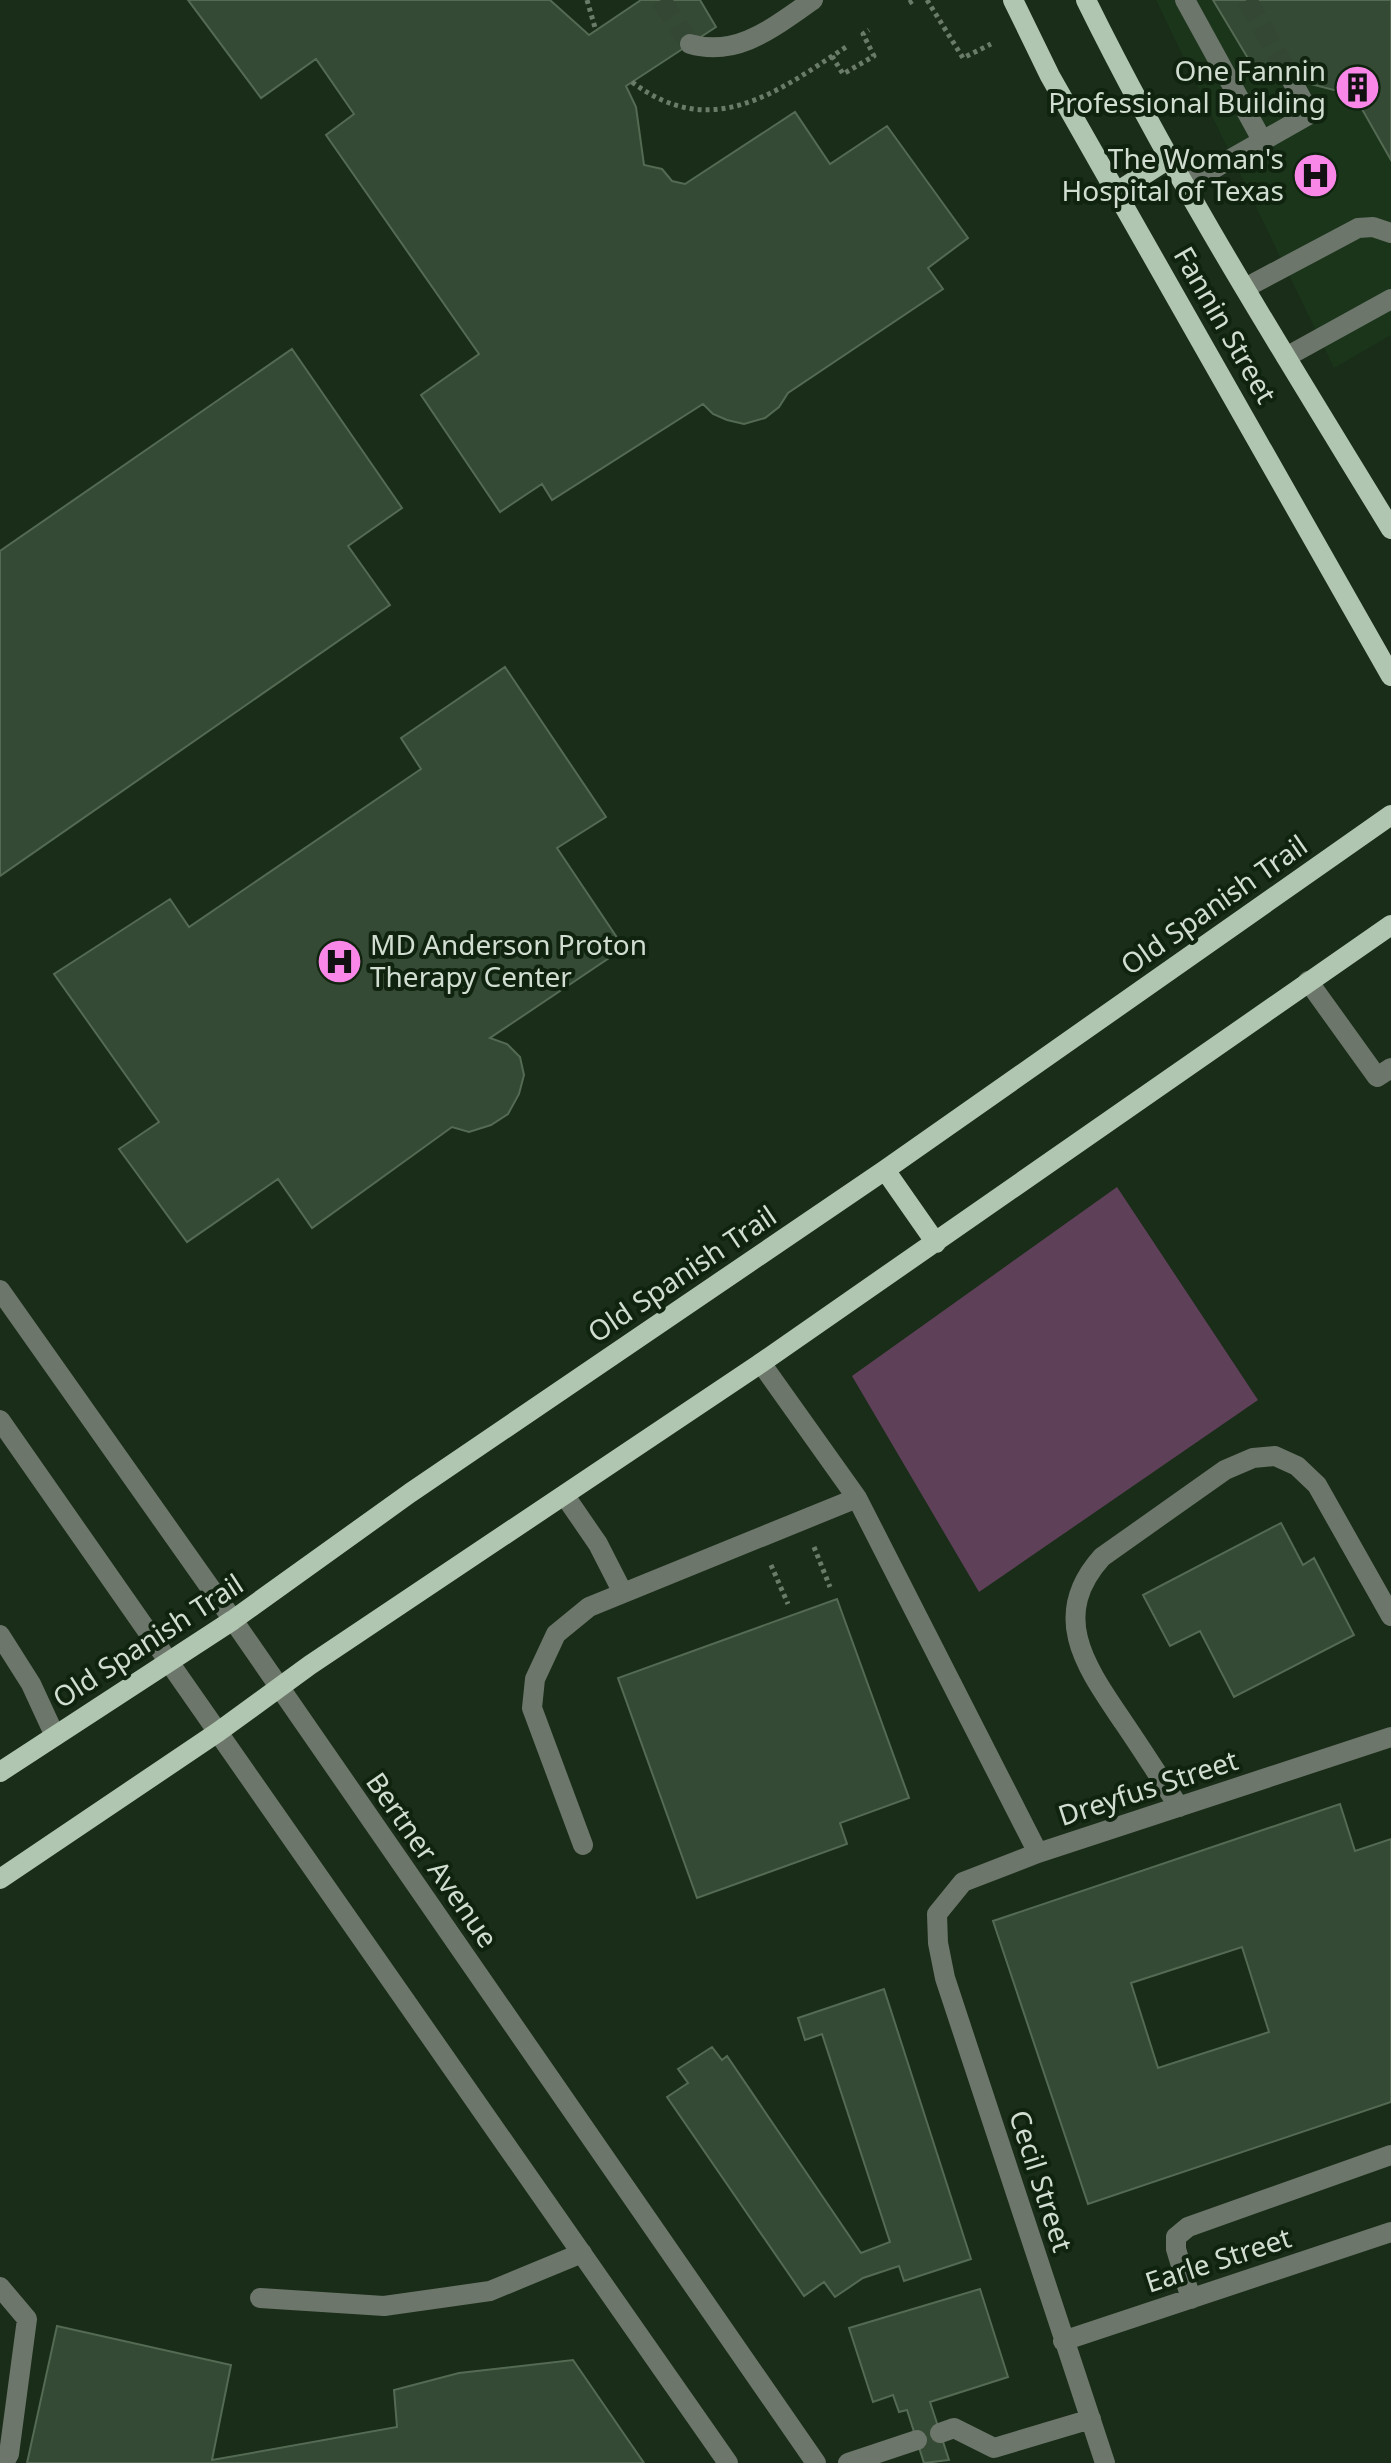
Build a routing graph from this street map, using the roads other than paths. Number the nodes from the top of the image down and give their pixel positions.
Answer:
1 (813, 0) edge
2 (1013, 0) edge
3 (1086, 0) edge
4 (1185, 0) edge
5 (690, 44) dead end
6 (1291, 79) tunnel mouth
7 (1262, 140) junction
8 (1170, 158) junction
9 (1185, 185) junction
10 (1117, 192) junction
11 (1391, 233) edge
12 (1245, 288) junction
13 (1391, 299) edge
14 (1286, 357) junction
15 (1389, 520) edge
16 (1391, 676) edge
17 (1391, 815) edge
18 (1391, 925) edge
19 (1308, 981) junction
20 (1391, 1068) edge
21 (885, 1170) junction
22 (936, 1243) junction
23 (0, 1290) edge
24 (761, 1363) junction
25 (0, 1420) edge
26 (565, 1496) junction
27 (857, 1498) junction
28 (623, 1593) junction
29 (1391, 1616) edge
30 (233, 1620) junction
31 (0, 1635) edge
32 (170, 1660) junction
33 (278, 1687) junction
34 (218, 1732) junction
35 (55, 1736) junction
36 (1391, 1737) edge
37 (0, 1772) edge
38 (1179, 1807) junction
39 (583, 1845) dead end
40 (1038, 1853) junction
41 (0, 1879) edge
42 (937, 1914) joint
43 (1391, 2155) edge
44 (1391, 2232) edge
45 (582, 2253) junction
46 (0, 2287) edge
47 (260, 2298) dead end
48 (1191, 2299) junction
49 (1063, 2341) junction
50 (1091, 2419) junction
51 (940, 2433) dead end
52 (917, 2440) dead end
53 (4, 2463) edge
54 (728, 2463) edge
55 (816, 2463) edge
56 (848, 2463) edge
57 (1105, 2463) edge

1 - 5 street
2 - 10 main road, Fannin Street
3 - 8 main road, Fannin Street
4 - 7 street
6 - 7 street
7 - 9 street
8 - 9 main road, Fannin Street
8 - 10 main road
9 - 12 main road, Fannin Street
10 - 16 main road, Fannin Street
11 - 12 street
12 - 14 main road, Fannin Street
13 - 14 street
14 - 15 main road, Fannin Street
17 - 21 main road, Old Spanish Trail
18 - 19 main road
19 - 20 street
19 - 22 main road
21 - 22 main road
21 - 30 main road, Old Spanish Trail
22 - 24 main road
23 - 30 street, Bertner Avenue
24 - 26 main road
24 - 27 street
25 - 32 street
26 - 28 street
26 - 33 main road
27 - 28 street
27 - 40 street
28 - 39 street
29 - 38 street
30 - 32 main road, Old Spanish Trail
30 - 33 street, Bertner Avenue
31 - 35 street
32 - 34 street
32 - 35 main road, Old Spanish Trail
33 - 34 main road
33 - 55 street, Bertner Avenue
34 - 41 main road
34 - 45 street
35 - 37 main road, Old Spanish Trail
36 - 38 street, Dreyfus Street
38 - 40 street, Dreyfus Street
40 - 42 street, Dreyfus Street
42 - 49 street, Cecil Street
43 - 48 street
44 - 48 street, Earle Street
45 - 47 street
45 - 54 street
46 - 53 street
48 - 49 street, Earle Street
49 - 50 street, Cecil Street
50 - 51 street
50 - 57 street, Cecil Street
52 - 56 street

